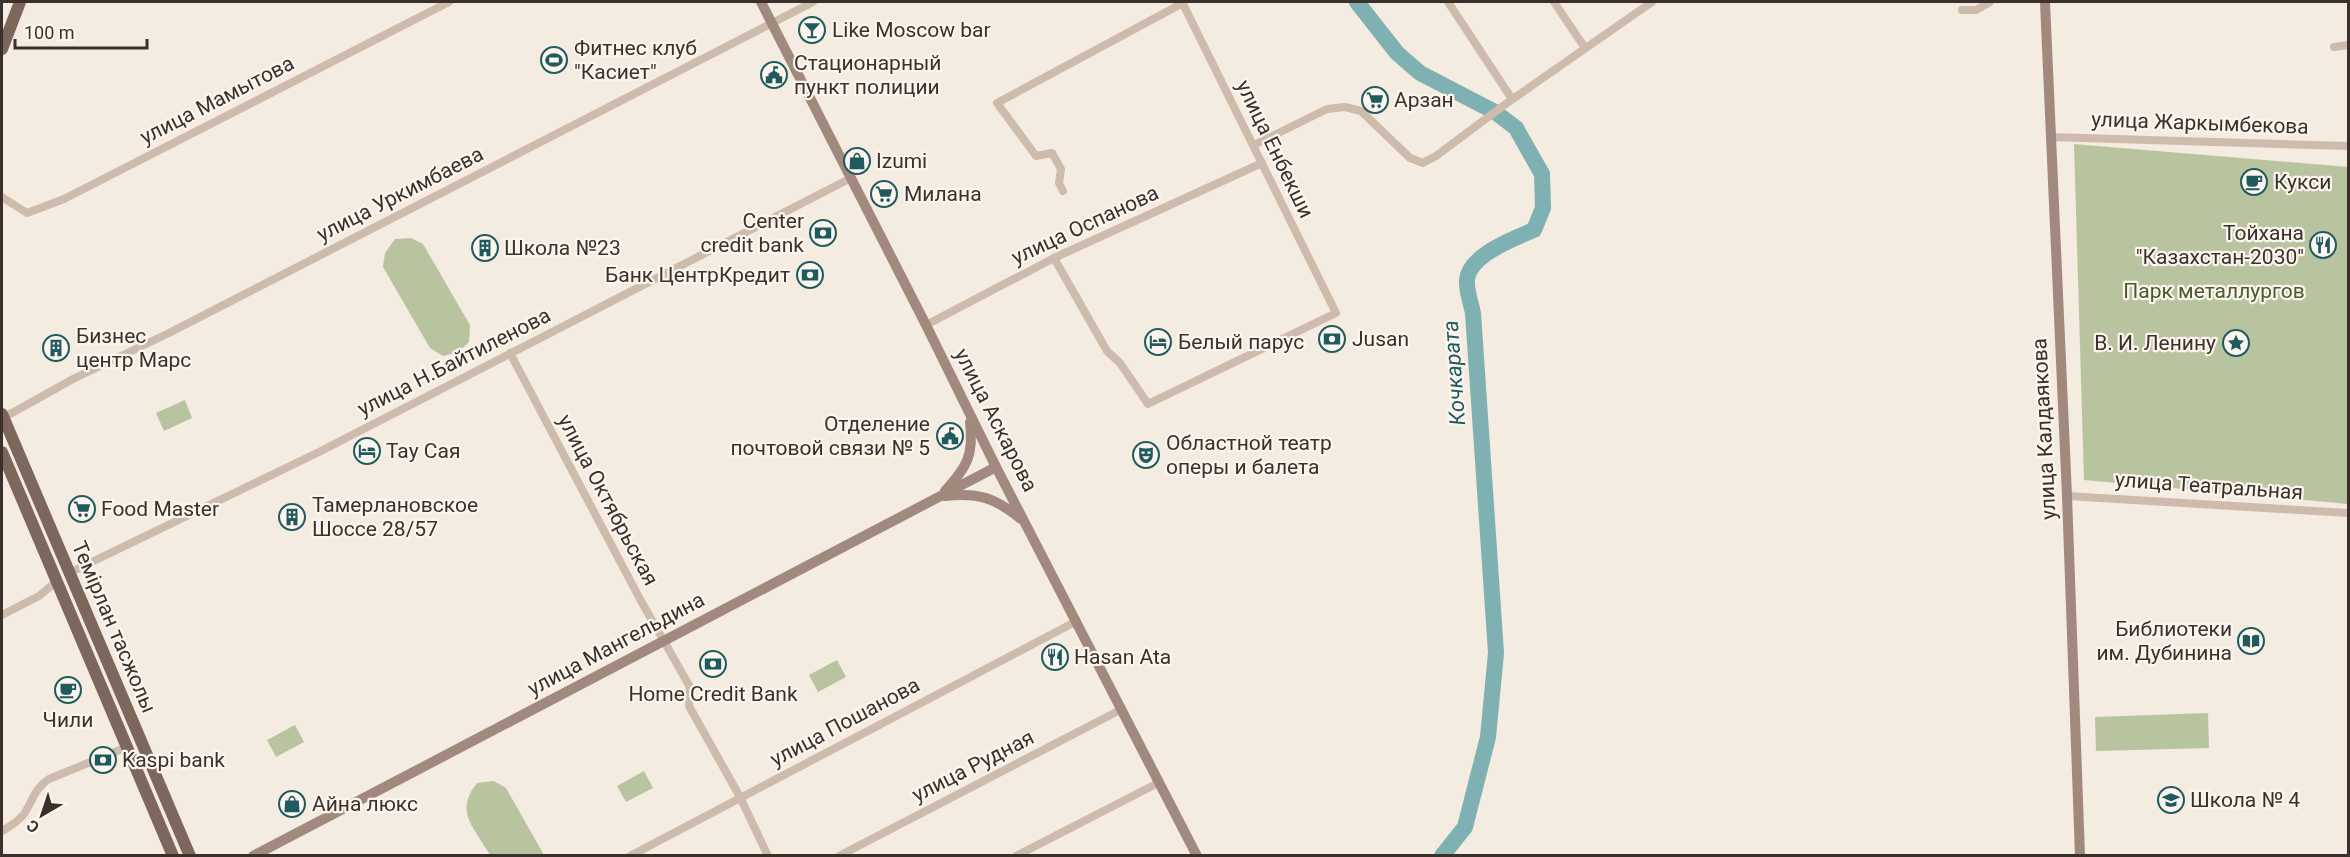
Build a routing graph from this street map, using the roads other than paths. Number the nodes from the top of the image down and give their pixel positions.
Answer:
1 (20, 2) edge
2 (449, 2) edge
3 (761, 2) edge
4 (813, 2) edge
5 (1182, 2) edge
6 (1448, 2) edge
7 (1554, 2) edge
8 (1652, 2) edge
9 (1990, 2) edge
10 (2045, 2) edge
11 (1962, 10) dead end
12 (772, 23) junction
13 (2349, 45) edge
14 (2334, 47) dead end
15 (1585, 48) junction
16 (2, 49) edge
17 (1512, 99) junction
18 (2050, 137) junction
19 (1254, 145) junction
20 (2349, 146) edge
21 (1262, 163) junction
22 (851, 178) junction
23 (1063, 190) dead end
24 (2, 197) edge
25 (1054, 258) junction
26 (927, 325) junction
27 (510, 354) junction
28 (969, 413) junction
29 (2, 416) edge
30 (2, 452) edge
31 (996, 467) junction
32 (940, 496) junction
33 (2067, 496) junction
34 (2349, 513) edge
35 (1026, 523) junction
36 (69, 573) junction
37 (57, 582) junction
38 (2, 615) edge
39 (1077, 621) junction
40 (665, 641) junction
41 (1122, 709) junction
42 (127, 747) junction
43 (1160, 782) junction
44 (740, 796) junction
45 (2, 831) edge
46 (173, 855) edge
47 (190, 855) edge
48 (253, 855) edge
49 (630, 855) edge
50 (768, 855) edge
51 (839, 855) edge
52 (1016, 855) edge
53 (1197, 855) edge
54 (2080, 855) edge

1 - 16 main road
2 - 24 street, улица Мамытова
3 - 12 street, улица Аскарова
4 - 12 street, улица Уркимбаева
5 - 19 street, улица Енбекши
5 - 23 street
6 - 17 street
7 - 15 street
8 - 15 street
9 - 11 street
10 - 18 street, улица Калдаякова
12 - 22 street, улица Аскарова
12 - 29 street, улица Уркимбаева
13 - 14 street
15 - 17 street
17 - 19 street
18 - 20 street, улица Жаркымбекова
18 - 33 street, улица Калдаякова
19 - 21 street, улица Енбекши
21 - 25 street, улица Оспанова
21 - 25 street, улица Енбекши
22 - 26 street, улица Аскарова
22 - 27 street, улица Н.Байтиленова
25 - 26 street, улица Оспанова
26 - 28 street, улица Аскарова
27 - 36 street, улица Н.Байтиленова
27 - 40 street, улица Октябрьская
28 - 31 street, улица Аскарова
28 - 32 street
29 - 36 main road, Темірлан тасжолы
30 - 37 main road, Темірлан тасжолы
31 - 32 street, улица Мангельдина
31 - 35 street, улица Аскарова
32 - 35 street
32 - 40 street, улица Мангельдина
33 - 34 street, улица Театральная
33 - 54 street, улица Калдаякова
35 - 39 street, улица Аскарова
36 - 47 main road, Темірлан тасжолы
37 - 38 street
37 - 42 main road, Темірлан тасжолы
39 - 41 street, улица Аскарова
39 - 44 street, улица Пошанова
40 - 44 street, улица Октябрьская
40 - 48 street, улица Мангельдина
41 - 43 street, улица Аскарова
41 - 51 street, улица Рудная
42 - 45 street
42 - 46 main road, Темірлан тасжолы
43 - 52 street
43 - 53 street, улица Аскарова
44 - 49 street, улица Пошанова
44 - 50 street, улица Октябрьская

